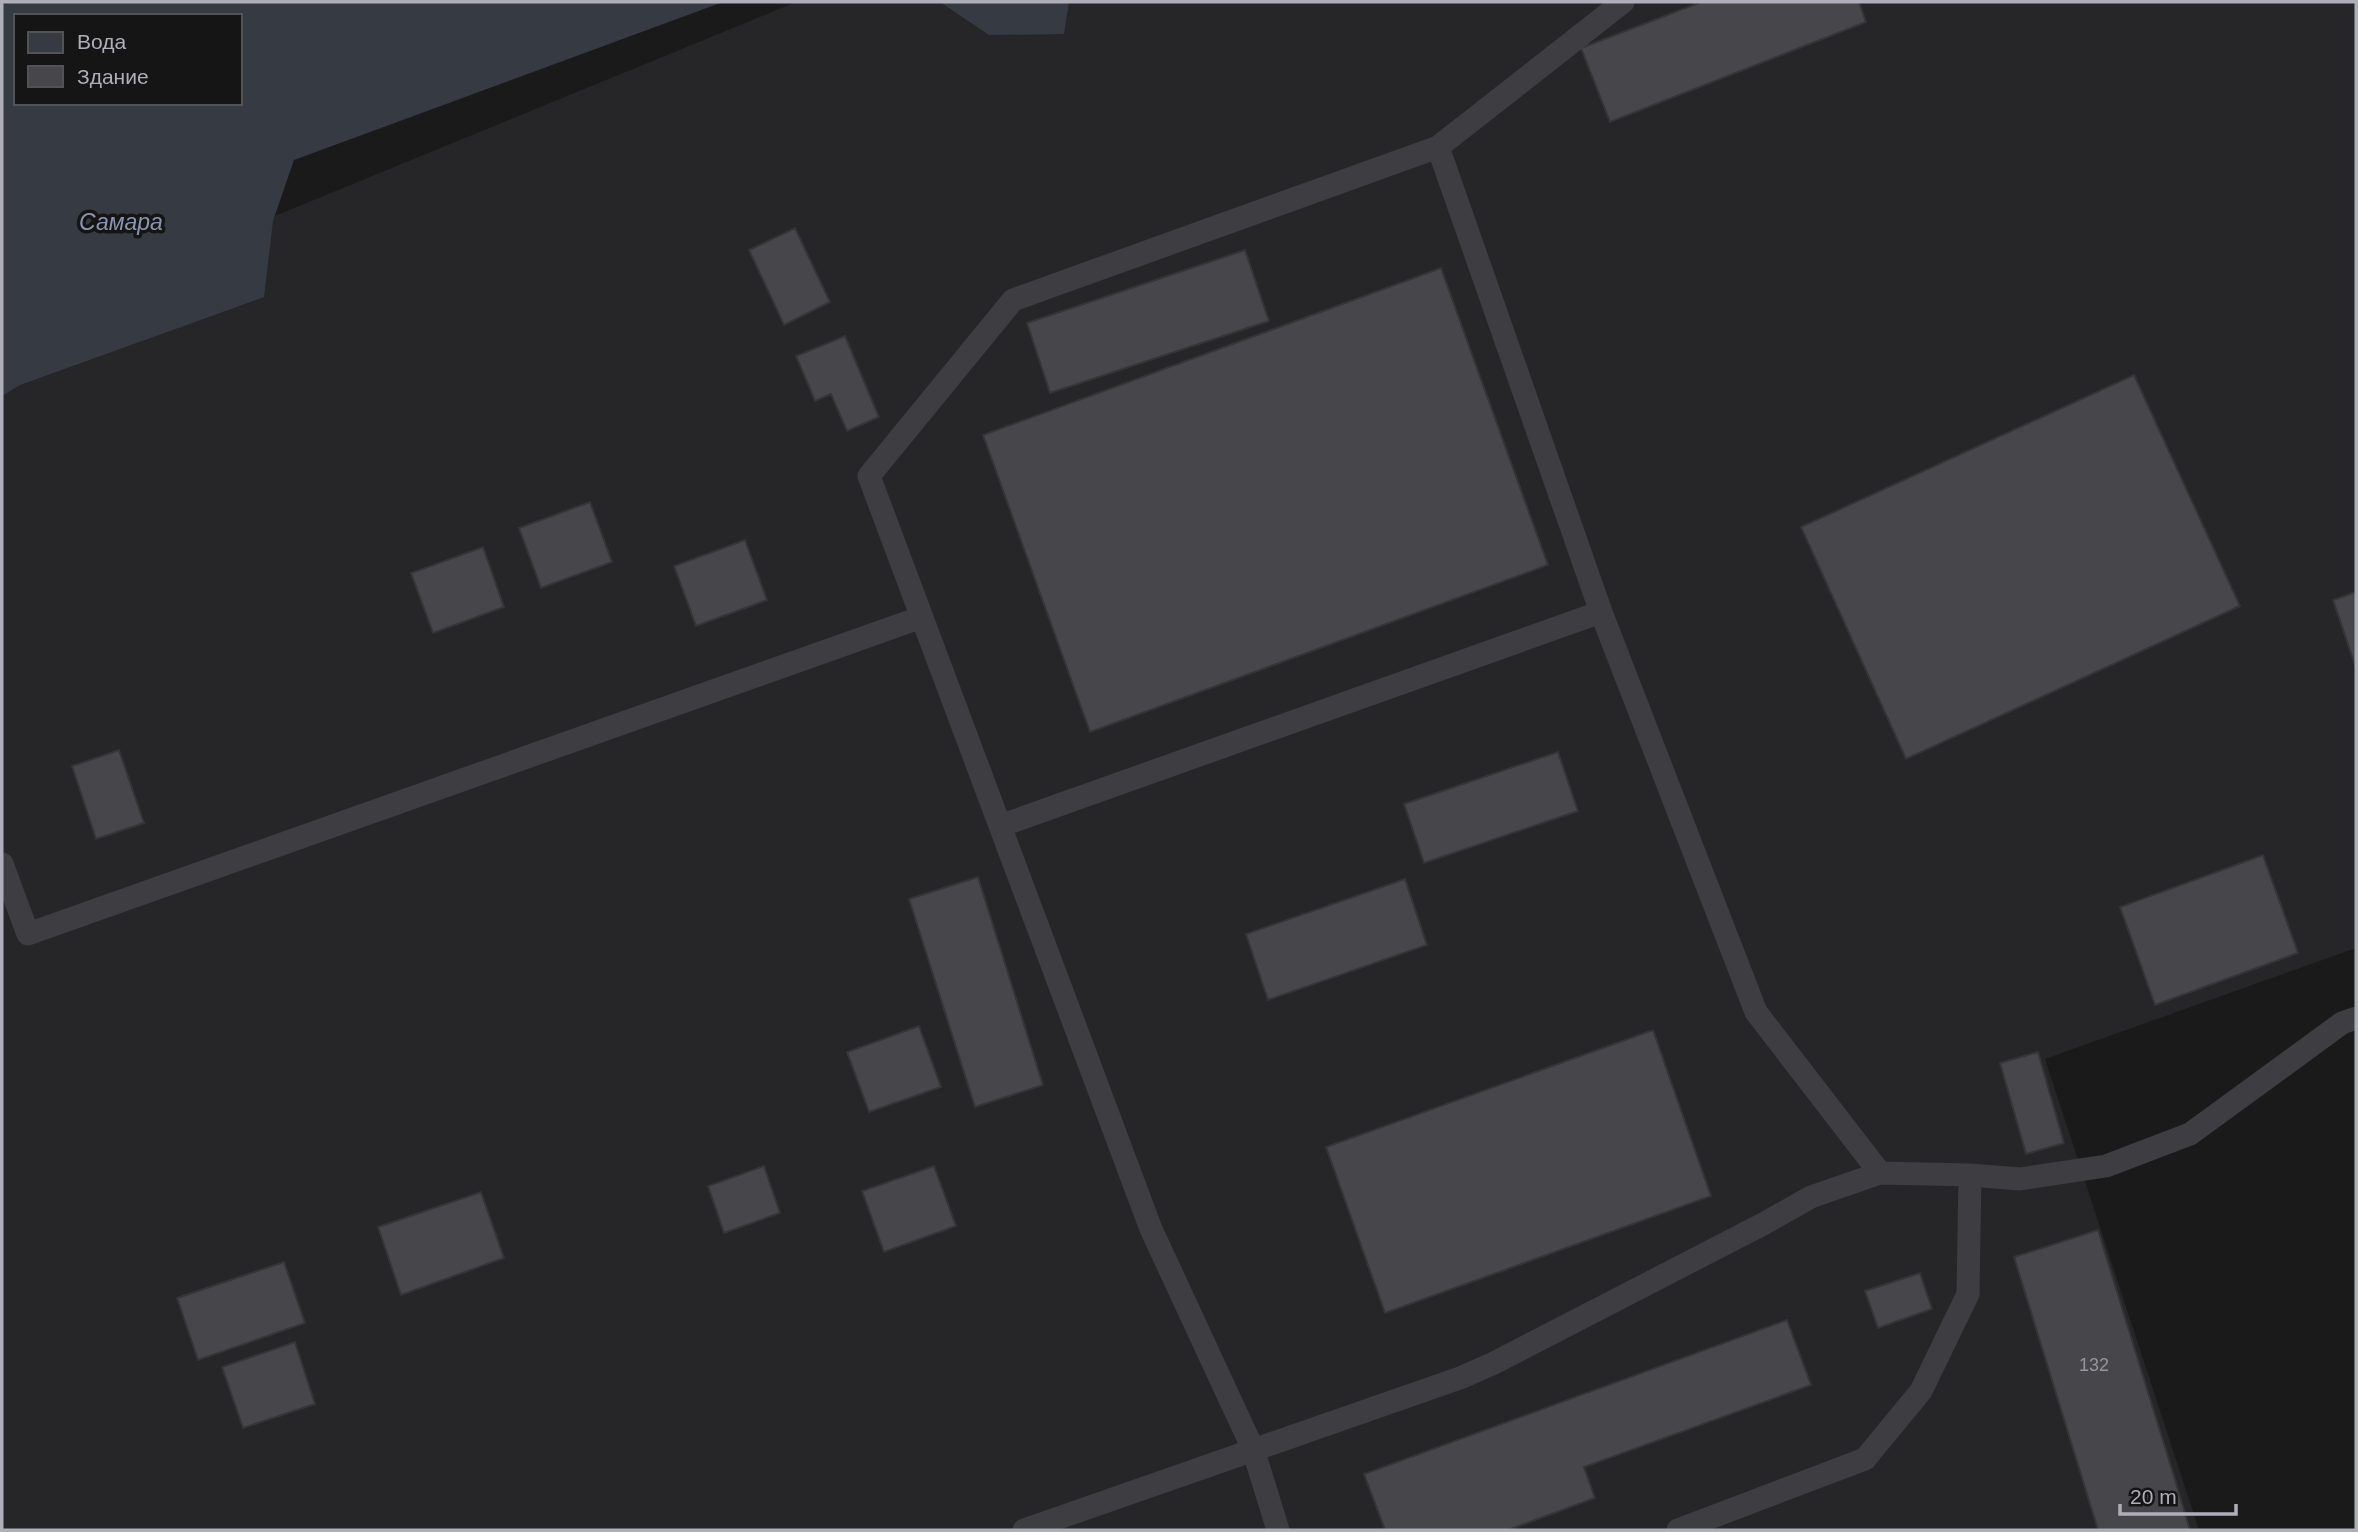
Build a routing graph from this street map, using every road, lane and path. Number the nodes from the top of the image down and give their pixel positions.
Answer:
1 (1623, 2) edge
2 (1438, 147) junction
3 (1601, 612) junction
4 (922, 617) junction
5 (1000, 826) junction
6 (2, 864) edge
7 (2356, 1018) edge
8 (1880, 1173) junction
9 (1970, 1175) junction
10 (1253, 1449) junction
11 (1024, 1530) edge
12 (1278, 1530) edge
13 (1678, 1530) edge

1 - 2 lane
2 - 3 lane
2 - 4 lane
3 - 5 lane
3 - 8 lane
4 - 5 lane
4 - 6 lane
5 - 10 lane
7 - 9 lane
8 - 9 lane
8 - 10 lane
9 - 13 lane
10 - 11 lane
10 - 12 lane

